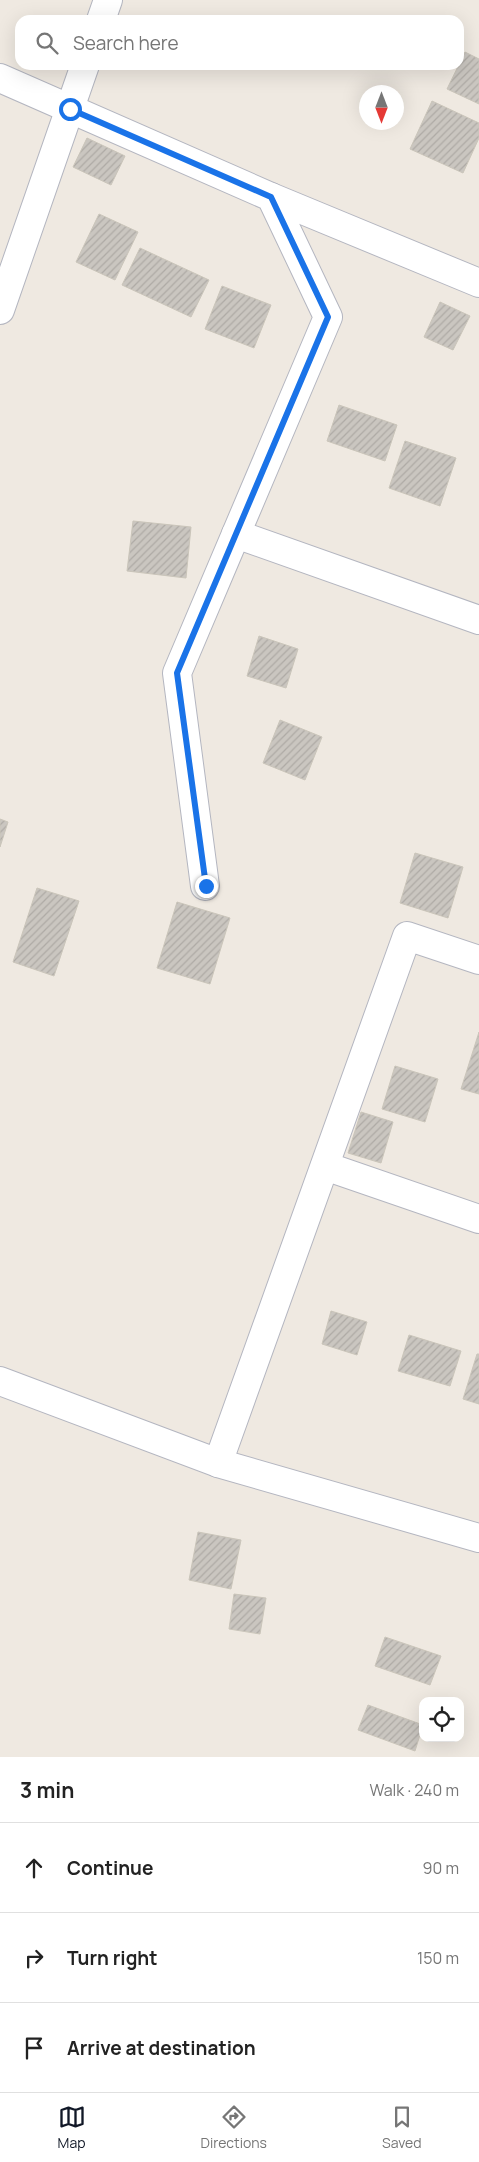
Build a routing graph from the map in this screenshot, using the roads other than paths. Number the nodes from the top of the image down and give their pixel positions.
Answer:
1 (108, 0) edge
2 (103, 15) edge
3 (83, 70) edge
4 (0, 78) edge
5 (70, 109) junction
6 (271, 197) junction
7 (479, 283) edge
8 (0, 310) edge
9 (236, 534) junction
10 (479, 620) edge
11 (206, 886) dead end
12 (479, 960) edge
13 (325, 1166) junction
14 (479, 1219) edge
15 (0, 1381) edge
16 (218, 1463) junction
17 (479, 1538) edge

1 - 2 street
3 - 5 street
4 - 5 street
5 - 6 street
5 - 8 street
6 - 7 street
6 - 9 street
9 - 10 street
9 - 11 street
12 - 13 street
13 - 14 street
13 - 16 street
15 - 16 street
16 - 17 street

